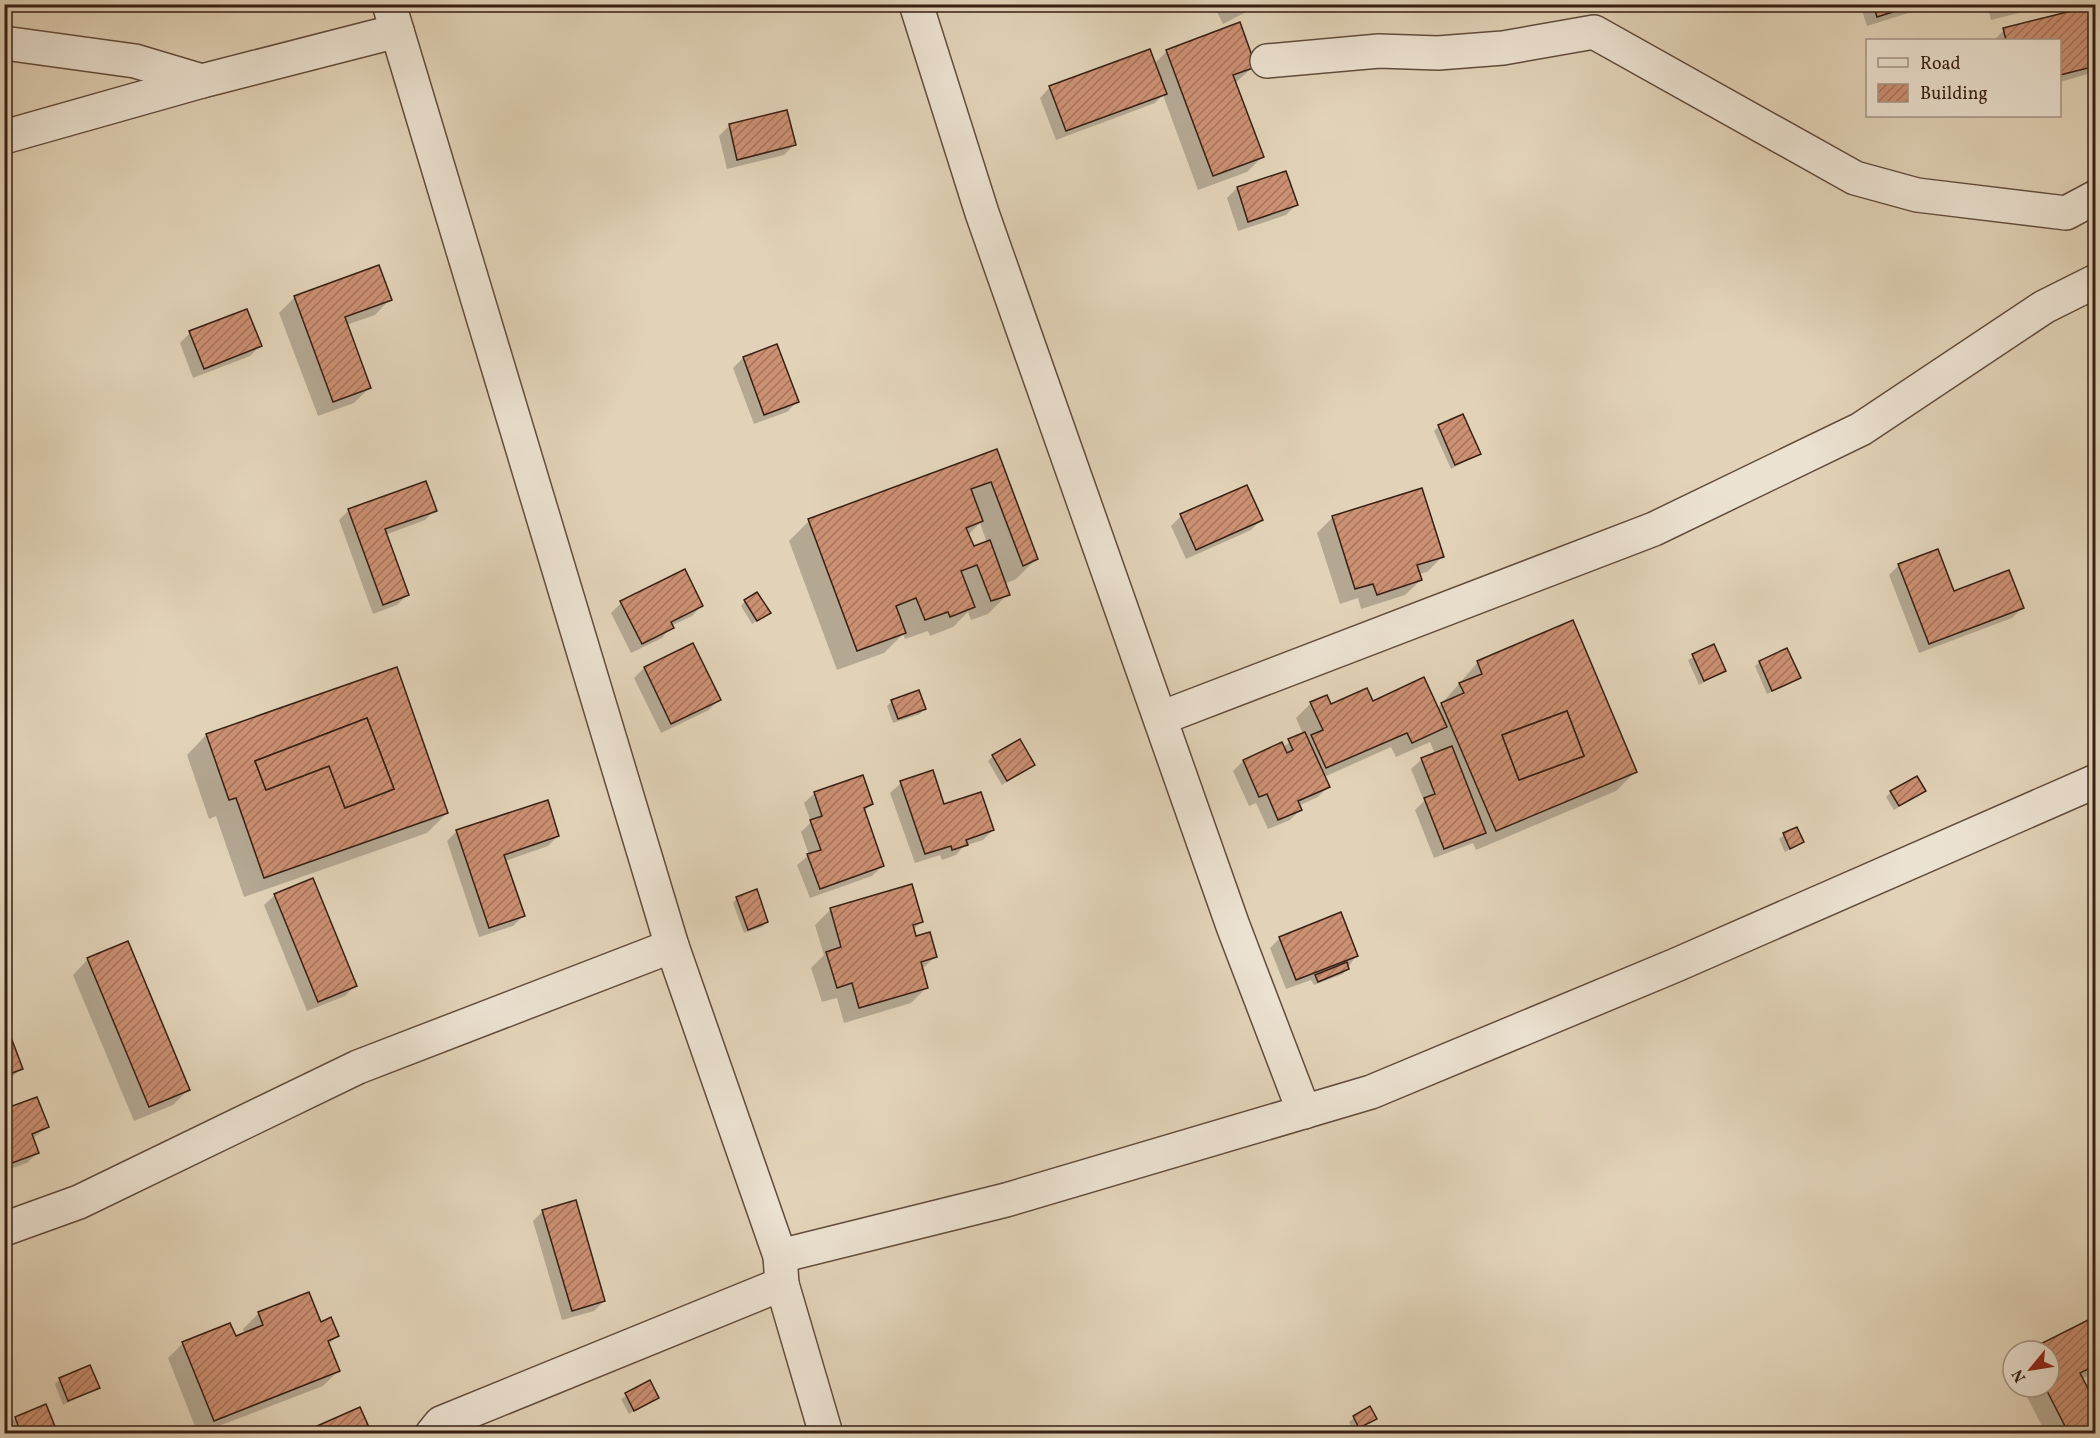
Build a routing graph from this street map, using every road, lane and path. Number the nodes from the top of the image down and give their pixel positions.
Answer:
1 (916, 4) edge
2 (393, 18) edge
3 (4, 43) edge
4 (1267, 61) dead end
5 (202, 81) junction
6 (4, 137) edge
7 (2096, 198) edge
8 (2096, 281) edge
9 (1161, 718) junction
10 (2096, 781) edge
11 (672, 945) junction
12 (1304, 1112) junction
13 (4, 1229) edge
14 (781, 1270) junction
15 (432, 1434) edge
16 (826, 1434) edge

1 - 9 street
2 - 5 street
2 - 11 street
3 - 5 street
4 - 7 street
5 - 6 street
8 - 9 street
9 - 12 street
10 - 12 street
11 - 13 street
11 - 14 street
12 - 14 street
14 - 15 street
14 - 16 street

